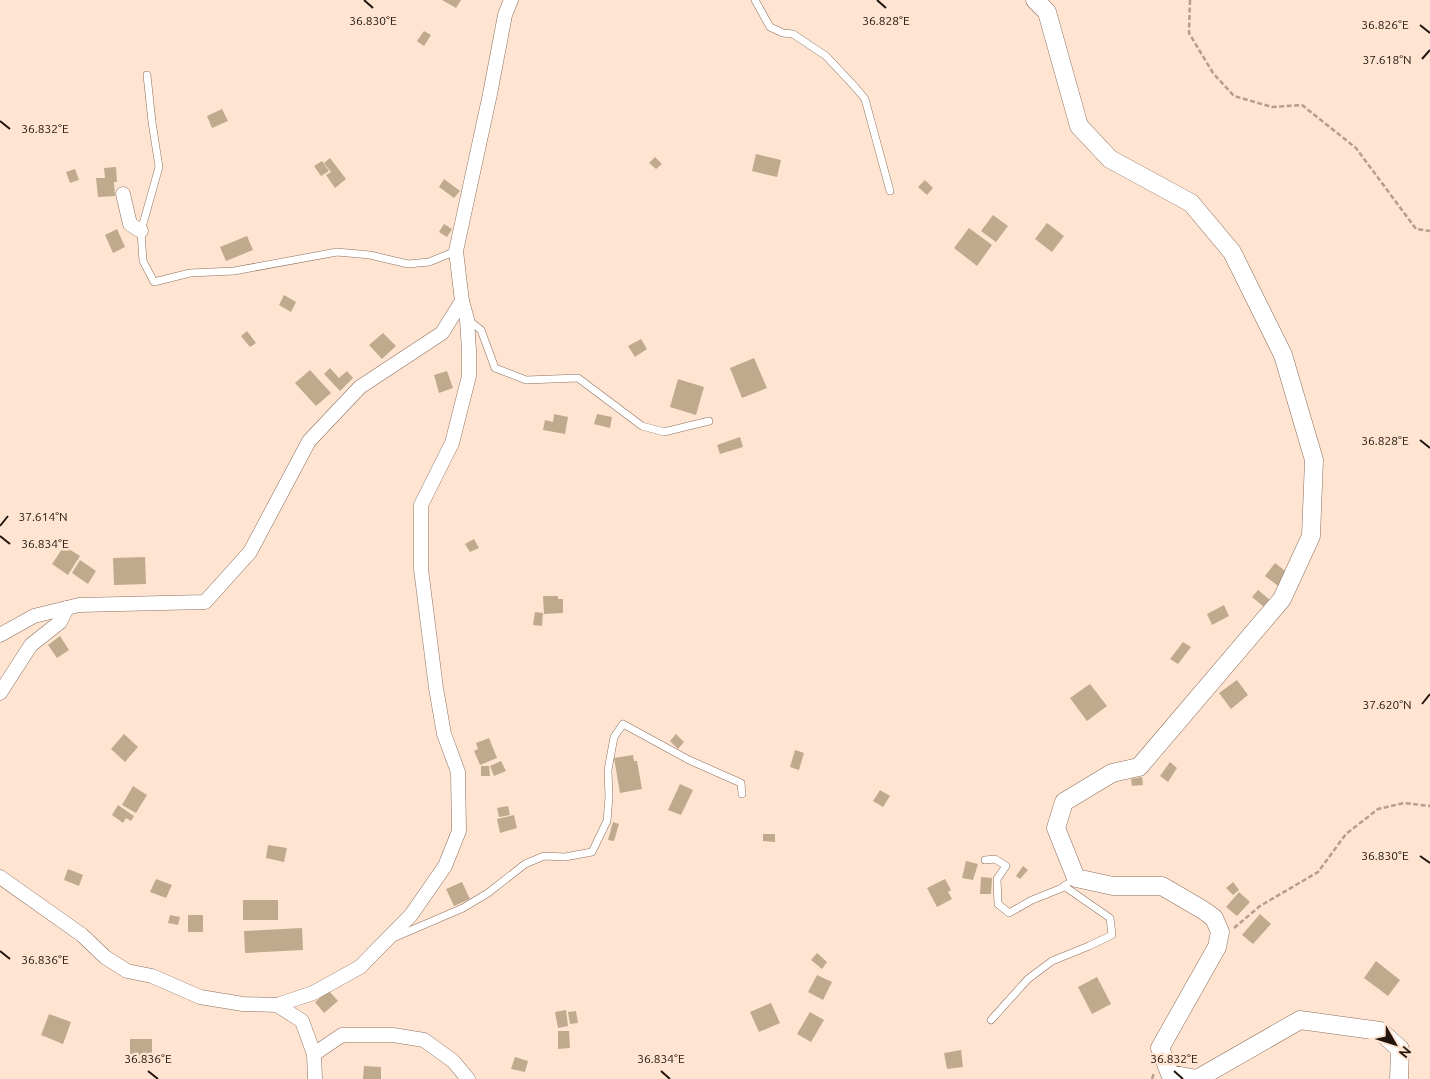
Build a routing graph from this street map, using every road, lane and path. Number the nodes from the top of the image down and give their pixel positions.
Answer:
1 (511, 0) edge
2 (755, 0) edge
3 (1035, 0) edge
4 (1190, 0) edge
5 (147, 75) dead end
6 (890, 191) dead end
7 (124, 194) dead end
8 (141, 231) junction
9 (1430, 231) edge
10 (456, 251) junction
11 (462, 301) junction
12 (467, 319) junction
13 (709, 421) dead end
14 (67, 608) junction
15 (0, 635) edge
16 (0, 693) edge
17 (742, 794) dead end
18 (1430, 806) edge
19 (986, 860) dead end
20 (0, 878) edge
21 (1070, 882) junction
22 (1220, 932) junction
23 (386, 941) junction
24 (277, 1006) junction
25 (991, 1020) dead end
26 (314, 1054) junction
27 (315, 1079) edge
28 (468, 1079) edge
29 (1399, 1079) edge

1 - 10 street
2 - 6 lane
3 - 21 street
4 - 9 path
5 - 8 lane
7 - 8 street
8 - 10 lane
10 - 11 street
11 - 12 street
11 - 14 street
12 - 13 lane
12 - 23 street
14 - 15 street
14 - 16 street
17 - 23 lane
18 - 22 path
19 - 21 lane
20 - 24 street
21 - 22 street
21 - 25 lane
22 - 29 street
23 - 24 street
24 - 26 street
26 - 27 street
26 - 28 street

